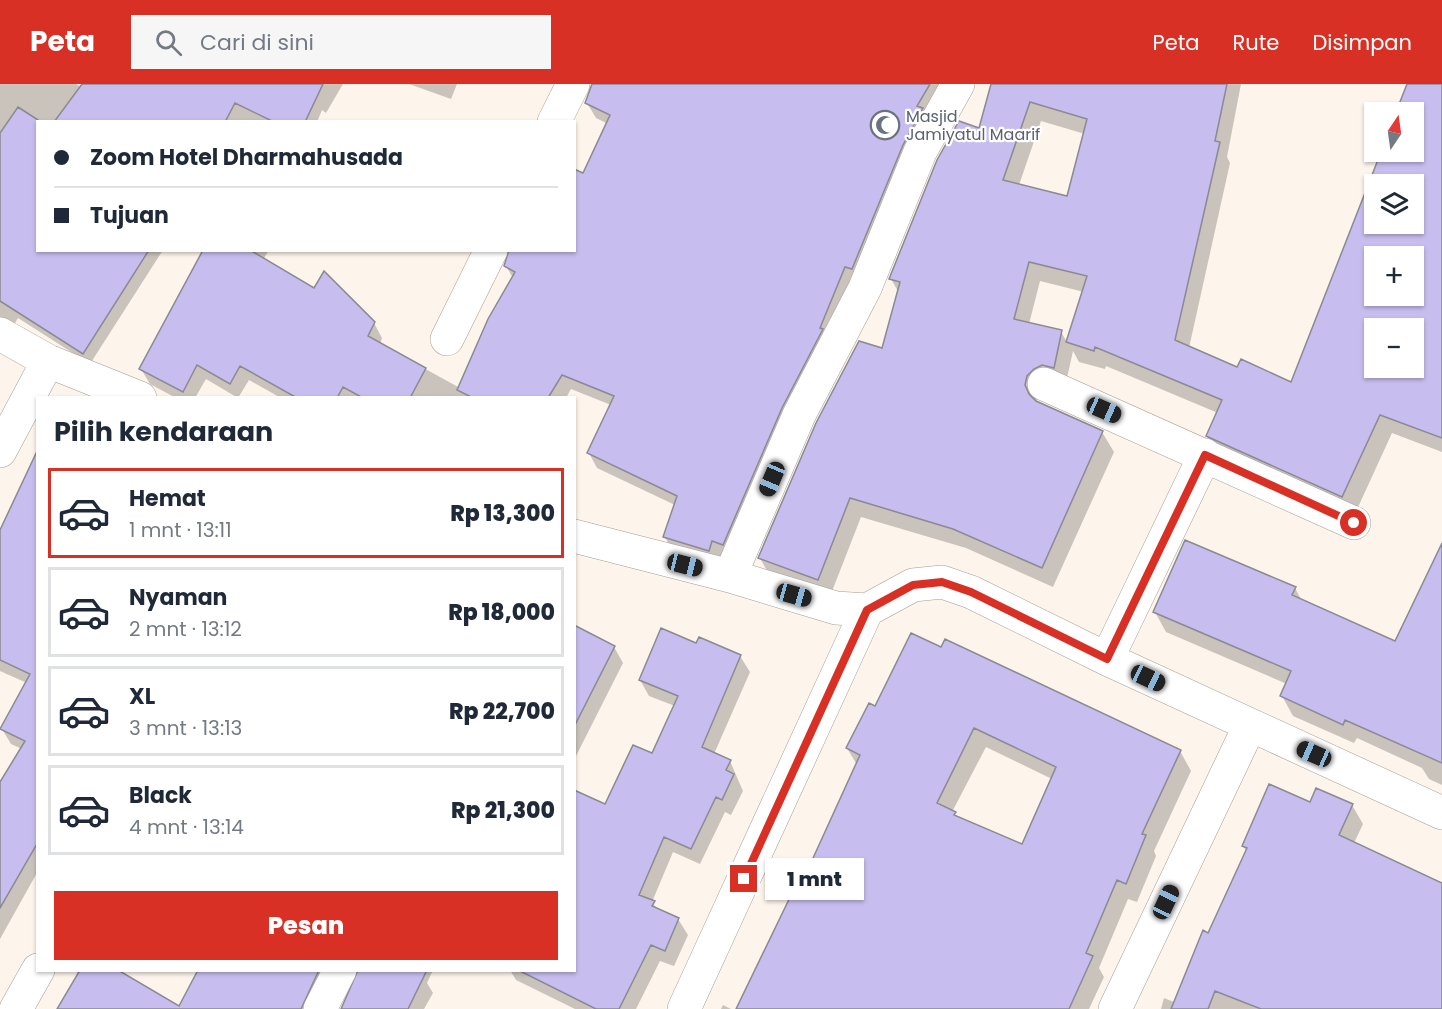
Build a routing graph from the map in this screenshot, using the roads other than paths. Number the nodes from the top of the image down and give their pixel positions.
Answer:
1 (573, 84) edge
2 (958, 84) edge
3 (555, 120) edge
4 (490, 252) edge
5 (0, 334) edge
6 (447, 339) dead end
7 (48, 361) junction
8 (1044, 384) dead end
9 (135, 396) edge
10 (0, 451) edge
11 (1205, 455) junction
12 (1354, 523) dead end
13 (576, 537) edge
14 (730, 576) junction
15 (867, 610) junction
16 (1107, 659) junction
17 (1250, 725) junction
18 (1442, 813) edge
19 (37, 972) edge
20 (339, 972) edge
21 (16, 1009) edge
22 (320, 1009) edge
23 (684, 1009) edge
24 (1115, 1009) edge

1 - 3 street
2 - 14 street
4 - 6 street
5 - 7 street
7 - 9 street
7 - 10 street
8 - 11 street
11 - 12 street
11 - 16 street
13 - 14 street
14 - 15 street
15 - 16 street
15 - 23 street
16 - 17 street
17 - 18 street
17 - 24 street
19 - 21 street
20 - 22 street

